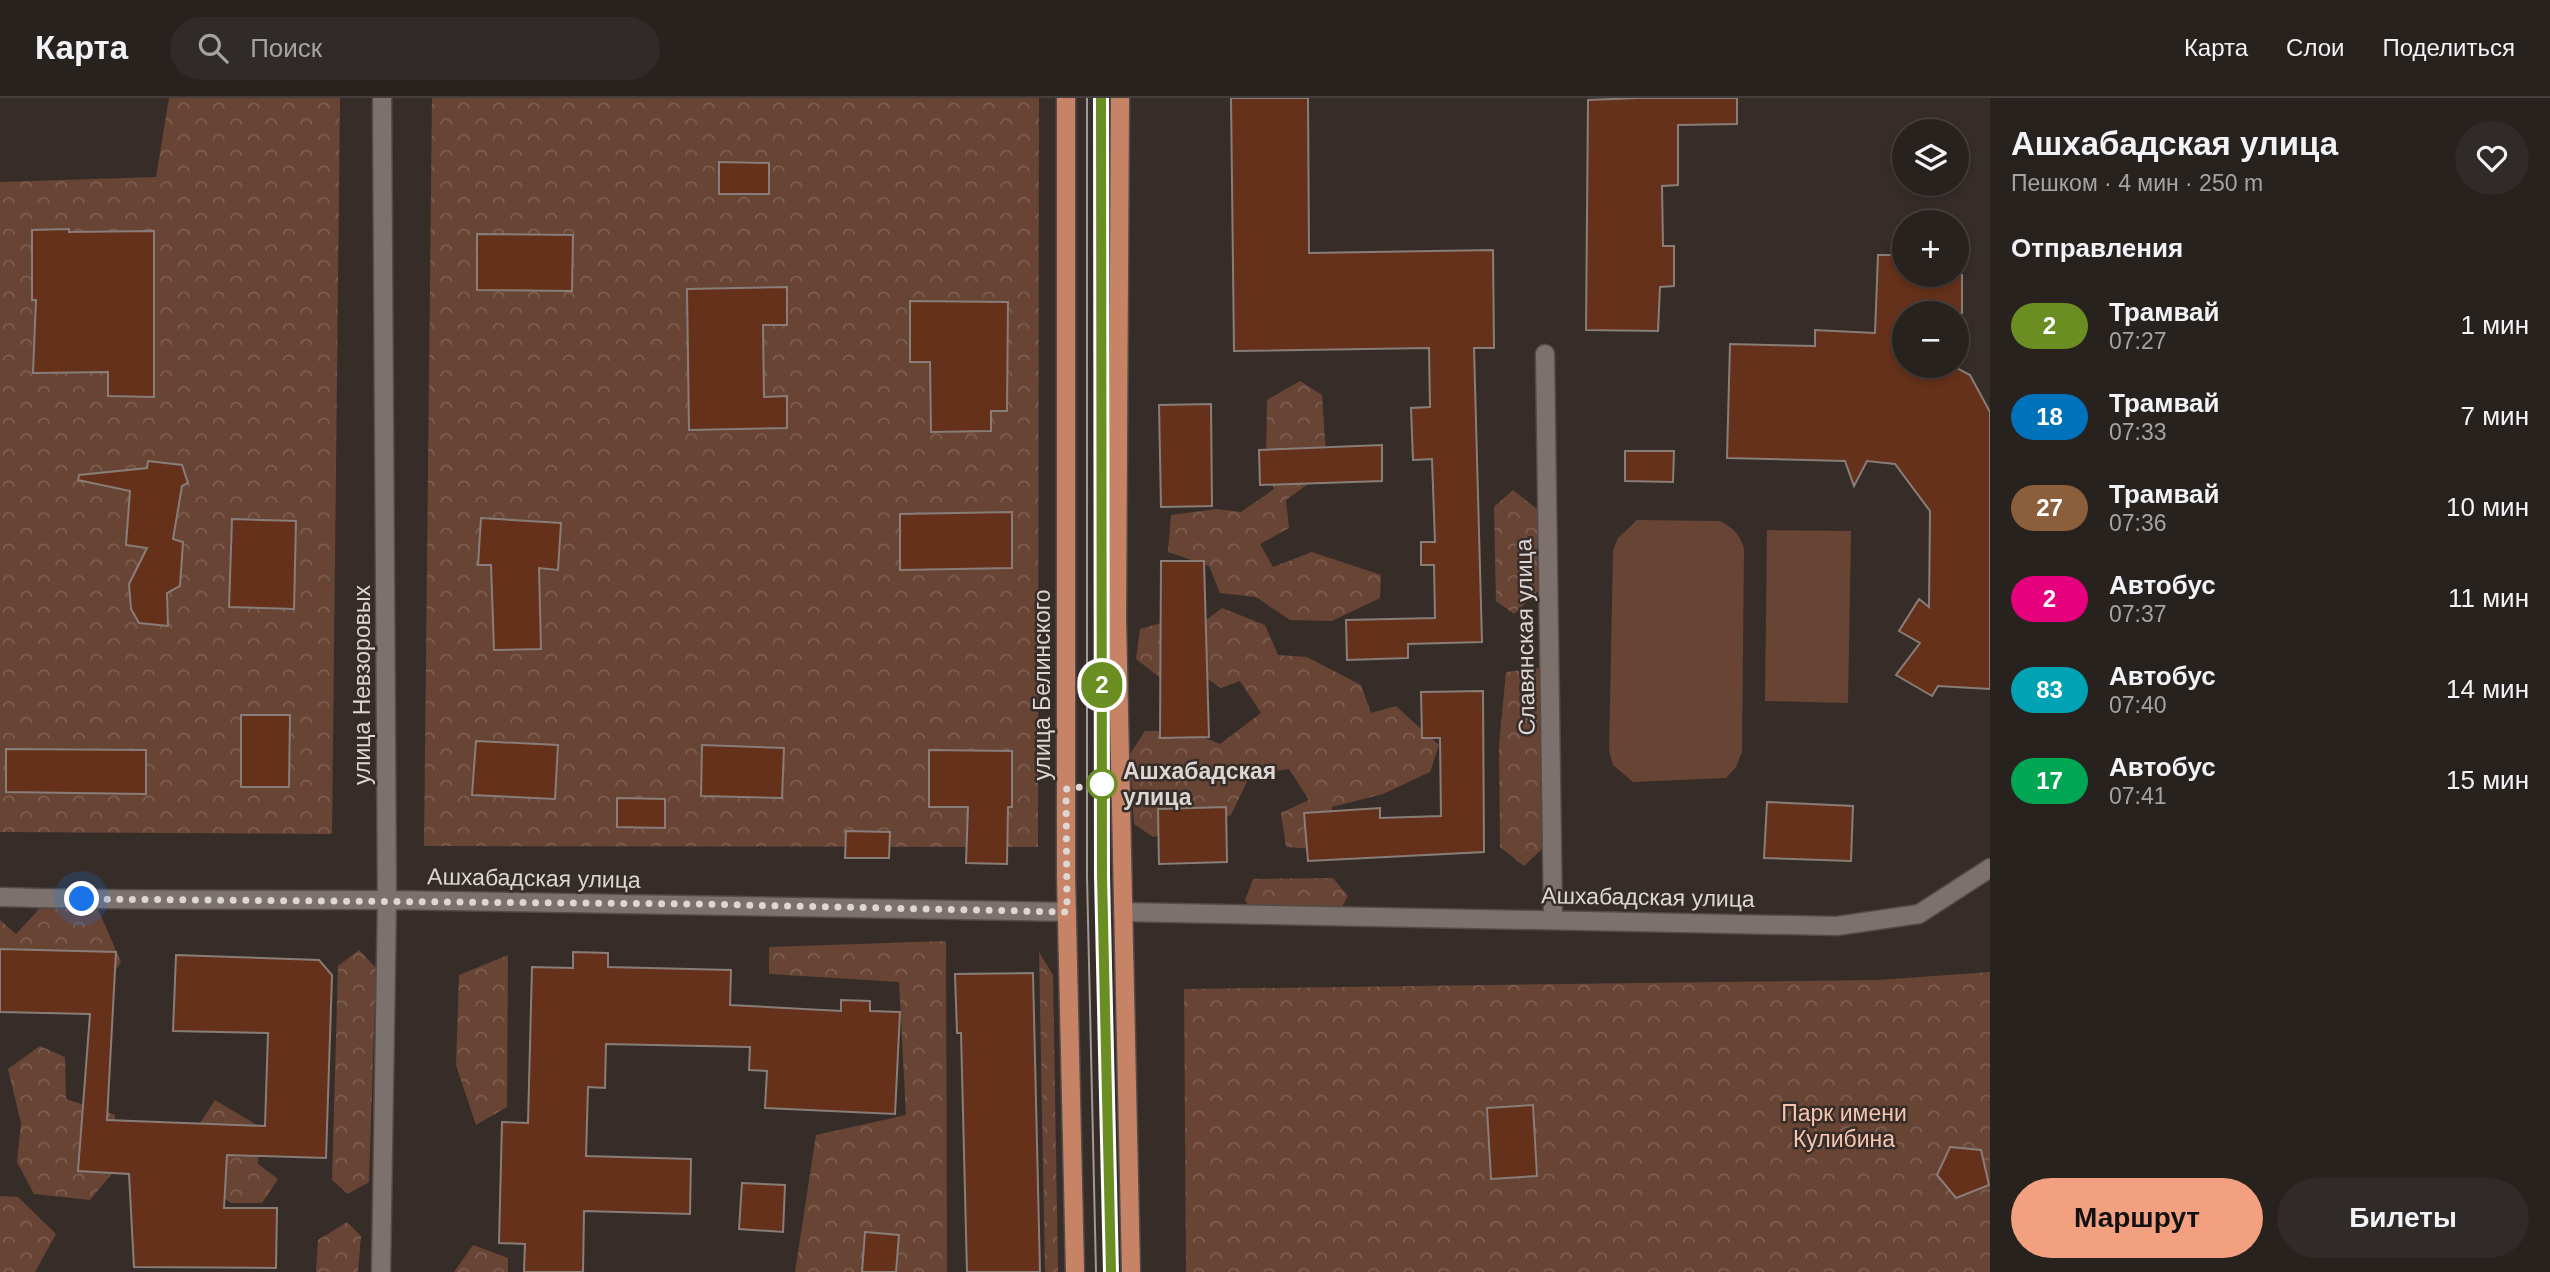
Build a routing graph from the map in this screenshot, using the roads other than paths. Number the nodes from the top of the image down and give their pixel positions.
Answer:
1 (382, 98) edge
2 (1066, 98) edge
3 (1120, 98) edge
4 (1545, 354) dead end
5 (1990, 869) edge
6 (0, 897) edge
7 (387, 900) junction
8 (1067, 912) junction
9 (1123, 912) junction
10 (1553, 920) junction
11 (380, 1272) edge
12 (1075, 1272) edge
13 (1131, 1272) edge

1 - 7 street, улица Невзоровых
2 - 8 main road, улица Белинского
3 - 9 main road
4 - 10 street, Славянская улица
5 - 10 street, Ашхабадская улица
6 - 7 street, Ашхабадская улица
7 - 8 street, Ашхабадская улица
7 - 11 street, улица Невзоровых
8 - 12 main road, улица Белинского
9 - 10 street, Ашхабадская улица
9 - 13 main road

